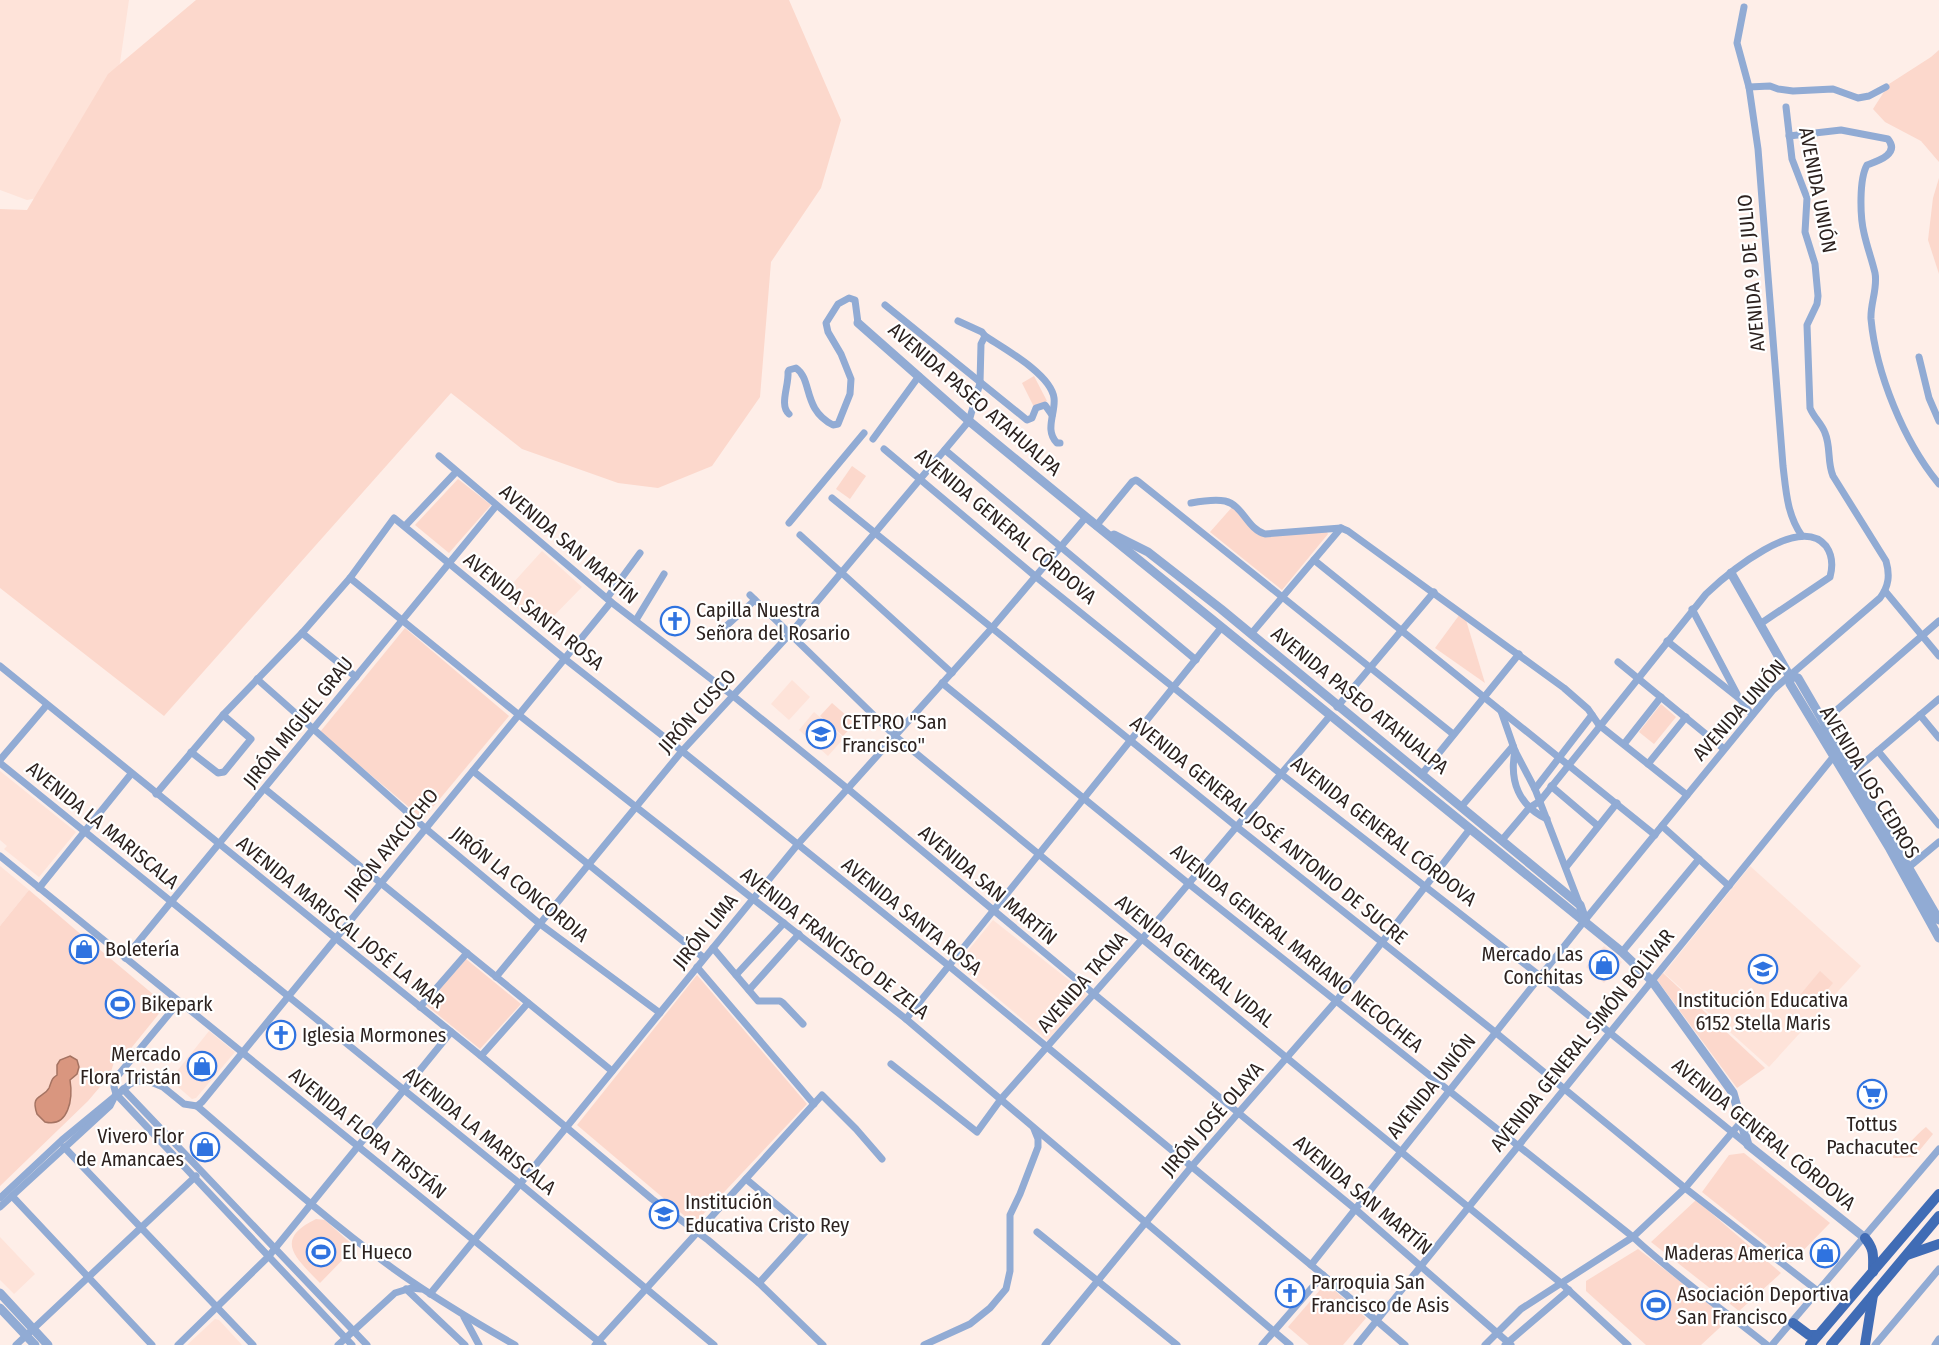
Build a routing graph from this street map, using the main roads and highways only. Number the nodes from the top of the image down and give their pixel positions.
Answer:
1 (1939, 1194) edge
2 (1939, 1216) edge
3 (1864, 1238) road end
4 (1939, 1244) edge
5 (1907, 1255) junction
6 (1873, 1272) junction
7 (1874, 1294) junction
8 (1793, 1323) road end
9 (1818, 1335) junction
10 (1810, 1345) edge
11 (1831, 1345) edge
12 (1865, 1345) edge

1 - 6 main road
2 - 5 main road
3 - 6 main road
4 - 5 main road
5 - 7 main road
6 - 9 main road
7 - 11 main road
7 - 12 main road
8 - 9 main road
9 - 10 main road

